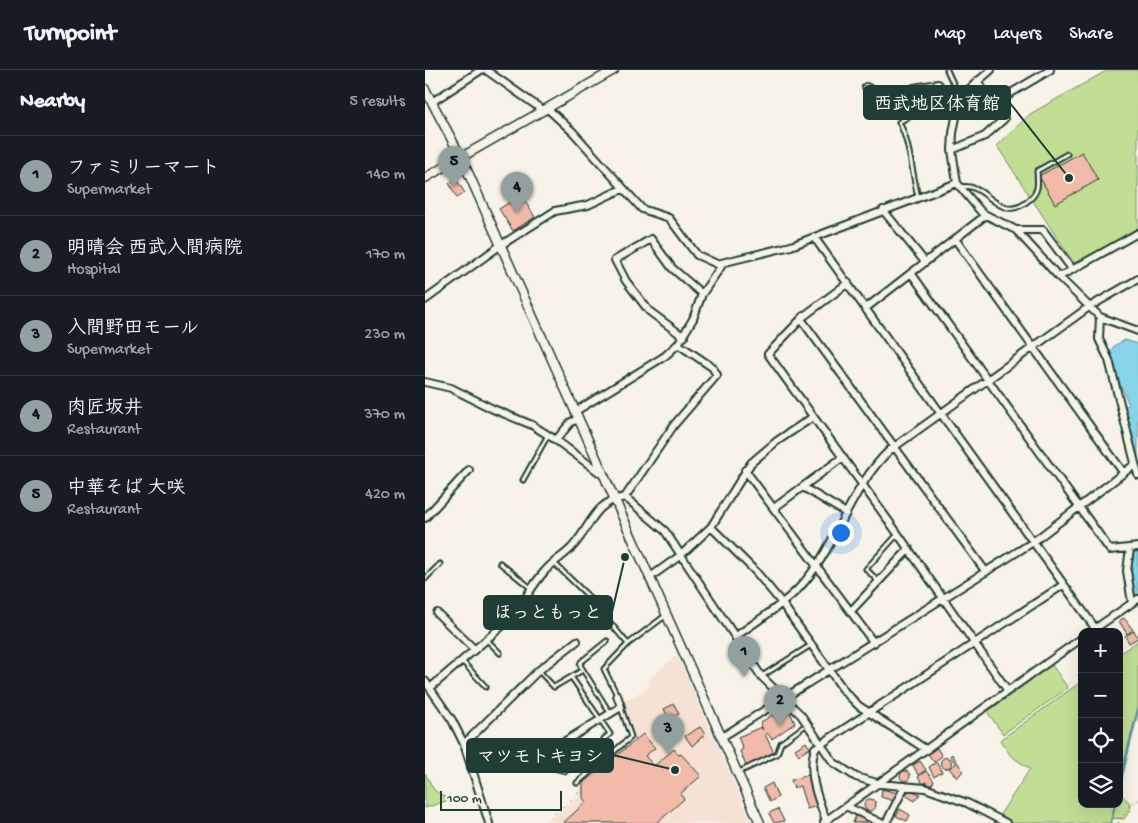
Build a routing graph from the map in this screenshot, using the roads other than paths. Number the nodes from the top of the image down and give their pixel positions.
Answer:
1 (481, 70) edge
2 (486, 70) edge
3 (614, 70) edge
4 (947, 70) edge
5 (991, 70) edge
6 (1050, 70) edge
7 (977, 81) junction
8 (866, 88) dead end
9 (914, 88) junction
10 (425, 89) edge
11 (432, 102) junction
12 (959, 104) junction
13 (996, 107) junction
14 (546, 110) junction
15 (952, 150) junction
16 (1067, 154) dead end
17 (462, 159) junction
18 (425, 178) edge
19 (959, 185) junction
20 (622, 190) junction
21 (918, 197) junction
22 (883, 210) junction
23 (986, 215) junction
24 (1016, 230) junction
25 (1138, 233) edge
26 (814, 237) junction
27 (955, 239) junction
28 (501, 245) junction
29 (925, 262) junction
30 (722, 265) junction
31 (1071, 269) junction
32 (911, 273) junction
33 (1059, 278) junction
34 (1138, 279) edge
35 (848, 283) junction
36 (702, 294) junction
37 (425, 300) edge
38 (866, 308) junction
39 (1089, 308) junction
40 (1101, 317) junction
41 (801, 319) junction
42 (1138, 331) edge
43 (684, 337) junction
44 (678, 344) junction
45 (1033, 347) junction
46 (988, 379) junction
47 (425, 382) edge
48 (941, 413) junction
49 (577, 415) junction
50 (813, 417) junction
51 (548, 434) junction
52 (556, 440) junction
53 (893, 447) junction
54 (843, 457) junction
55 (1134, 464) junction
56 (469, 470) dead end
57 (745, 470) junction
58 (1123, 472) junction
59 (1138, 474) edge
60 (603, 475) junction
61 (523, 480) dead end
62 (862, 484) junction
63 (803, 487) junction
64 (625, 497) junction
65 (614, 499) junction
66 (1079, 506) junction
67 (774, 508) junction
68 (846, 513) junction
69 (425, 518) edge
70 (711, 527) junction
71 (898, 534) junction
72 (1033, 542) junction
73 (1138, 547) edge
74 (1130, 548) junction
75 (909, 549) junction
76 (681, 555) junction
77 (500, 563) dead end
78 (440, 564) dead end
79 (554, 564) junction
80 (817, 564) junction
81 (986, 572) junction
82 (649, 578) junction
83 (425, 579) edge
84 (878, 581) junction
85 (1063, 585) junction
86 (532, 589) junction
87 (944, 599) junction
88 (1135, 601) edge
89 (781, 602) junction
90 (851, 611) junction
91 (437, 613) dead end
92 (666, 616) junction
93 (1091, 628) edge
94 (1095, 628) edge
95 (735, 637) junction
96 (485, 639) junction
97 (577, 641) dead end
98 (607, 641) dead end
99 (1078, 641) edge
100 (874, 643) junction
101 (628, 644) junction
102 (975, 644) junction
103 (811, 645) junction
104 (474, 649) junction
105 (500, 653) dead end
106 (462, 661) junction
107 (538, 670) junction
108 (583, 670) junction
109 (829, 670) junction
110 (761, 676) junction
111 (572, 678) junction
112 (425, 681) edge
113 (486, 687) dead end
114 (430, 688) junction
115 (1008, 691) junction
116 (617, 695) joint
117 (785, 698) junction
118 (621, 707) junction
119 (610, 713) junction
120 (869, 713) junction
121 (599, 721) junction
122 (803, 727) dead end
123 (722, 737) junction
124 (604, 740) dead end
125 (464, 744) junction
126 (821, 744) junction
127 (927, 750) junction
128 (586, 755) dead end
129 (468, 757) junction
130 (543, 763) junction
131 (738, 772) junction
132 (577, 783) road end
133 (879, 784) junction
134 (905, 786) junction
135 (848, 807) junction
136 (825, 822) edge
137 (489, 823) edge
138 (760, 823) edge
139 (881, 823) edge
140 (886, 823) edge
141 (1006, 823) edge

1 - 11 street
2 - 14 street
3 - 14 street
4 - 12 lane
5 - 7 street
6 - 13 street
7 - 12 street
7 - 13 street
8 - 9 street
9 - 12 street
9 - 21 lane
10 - 11 street
11 - 17 street
12 - 15 street
13 - 15 street
14 - 17 street
14 - 20 street
15 - 19 street
16 - 19 lane
17 - 18 street
17 - 28 street
19 - 21 street
19 - 23 street
20 - 28 street
20 - 30 street
21 - 22 street
22 - 26 street
22 - 29 street
23 - 24 street
23 - 27 street
24 - 31 street
24 - 33 street
25 - 31 street
26 - 30 street
26 - 35 street
27 - 29 street
27 - 45 street
28 - 37 street
28 - 49 street
29 - 32 street
30 - 36 street
31 - 33 street
32 - 38 street
32 - 46 street
33 - 39 street
34 - 39 street
35 - 38 street
35 - 41 street
36 - 43 street
36 - 43 street
38 - 48 street
39 - 40 street
39 - 45 street
40 - 42 street
40 - 55 street
41 - 50 street
41 - 53 street
43 - 44 street
44 - 49 street
44 - 64 street
45 - 46 street
45 - 58 street
46 - 48 street
46 - 66 street
47 - 51 street
48 - 53 street
48 - 72 street
49 - 52 street
49 - 60 street
50 - 54 street
50 - 57 street
51 - 52 street
51 - 61 lane
52 - 60 street
53 - 62 street
53 - 81 street
54 - 62 street
54 - 63 street
55 - 58 street
55 - 59 street
56 - 69 street
57 - 67 street
57 - 70 street
58 - 66 street
60 - 65 street
62 - 68 street
62 - 71 street
63 - 67 street
63 - 68 street
64 - 65 street
64 - 76 street
65 - 79 street
65 - 82 street
66 - 72 street
66 - 74 street
67 - 80 street
68 - 80 street
70 - 76 street
70 - 89 street
71 - 75 street
71 - 84 lane
72 - 81 street
72 - 85 street
73 - 74 street
74 - 88 street
75 - 84 street
75 - 87 street
76 - 82 street
76 - 95 street
77 - 86 lane
78 - 83 lane
79 - 86 street
79 - 101 lane
80 - 89 street
80 - 90 street
81 - 87 street
82 - 92 street
84 - 90 street
85 - 93 street
85 - 102 street
86 - 96 street
87 - 100 street
87 - 102 street
88 - 94 street
89 - 95 street
89 - 103 street
90 - 100 street
91 - 104 street
92 - 101 lane
92 - 123 street
95 - 110 street
96 - 104 street
96 - 105 lane
97 - 107 street
98 - 108 lane
99 - 115 street
100 - 109 street
101 - 116 lane
102 - 115 street
102 - 120 street
103 - 109 street
103 - 110 lane
104 - 106 street
106 - 113 lane
106 - 114 street
107 - 111 lane
107 - 125 street
108 - 111 lane
108 - 119 lane
109 - 117 street
109 - 120 street
110 - 117 street
111 - 121 lane
112 - 114 street
114 - 125 street
115 - 127 street
116 - 118 street
117 - 123 street
117 - 126 street
118 - 119 street
118 - 132 lane
119 - 121 street
120 - 126 street
120 - 127 street
121 - 124 lane
121 - 130 street
122 - 131 lane
123 - 131 street
125 - 129 street
126 - 133 street
126 - 136 street
127 - 133 street
128 - 130 lane
129 - 130 lane
129 - 137 street
131 - 138 street
133 - 134 street
133 - 135 street
134 - 140 street
134 - 141 street
135 - 136 street
135 - 139 street

